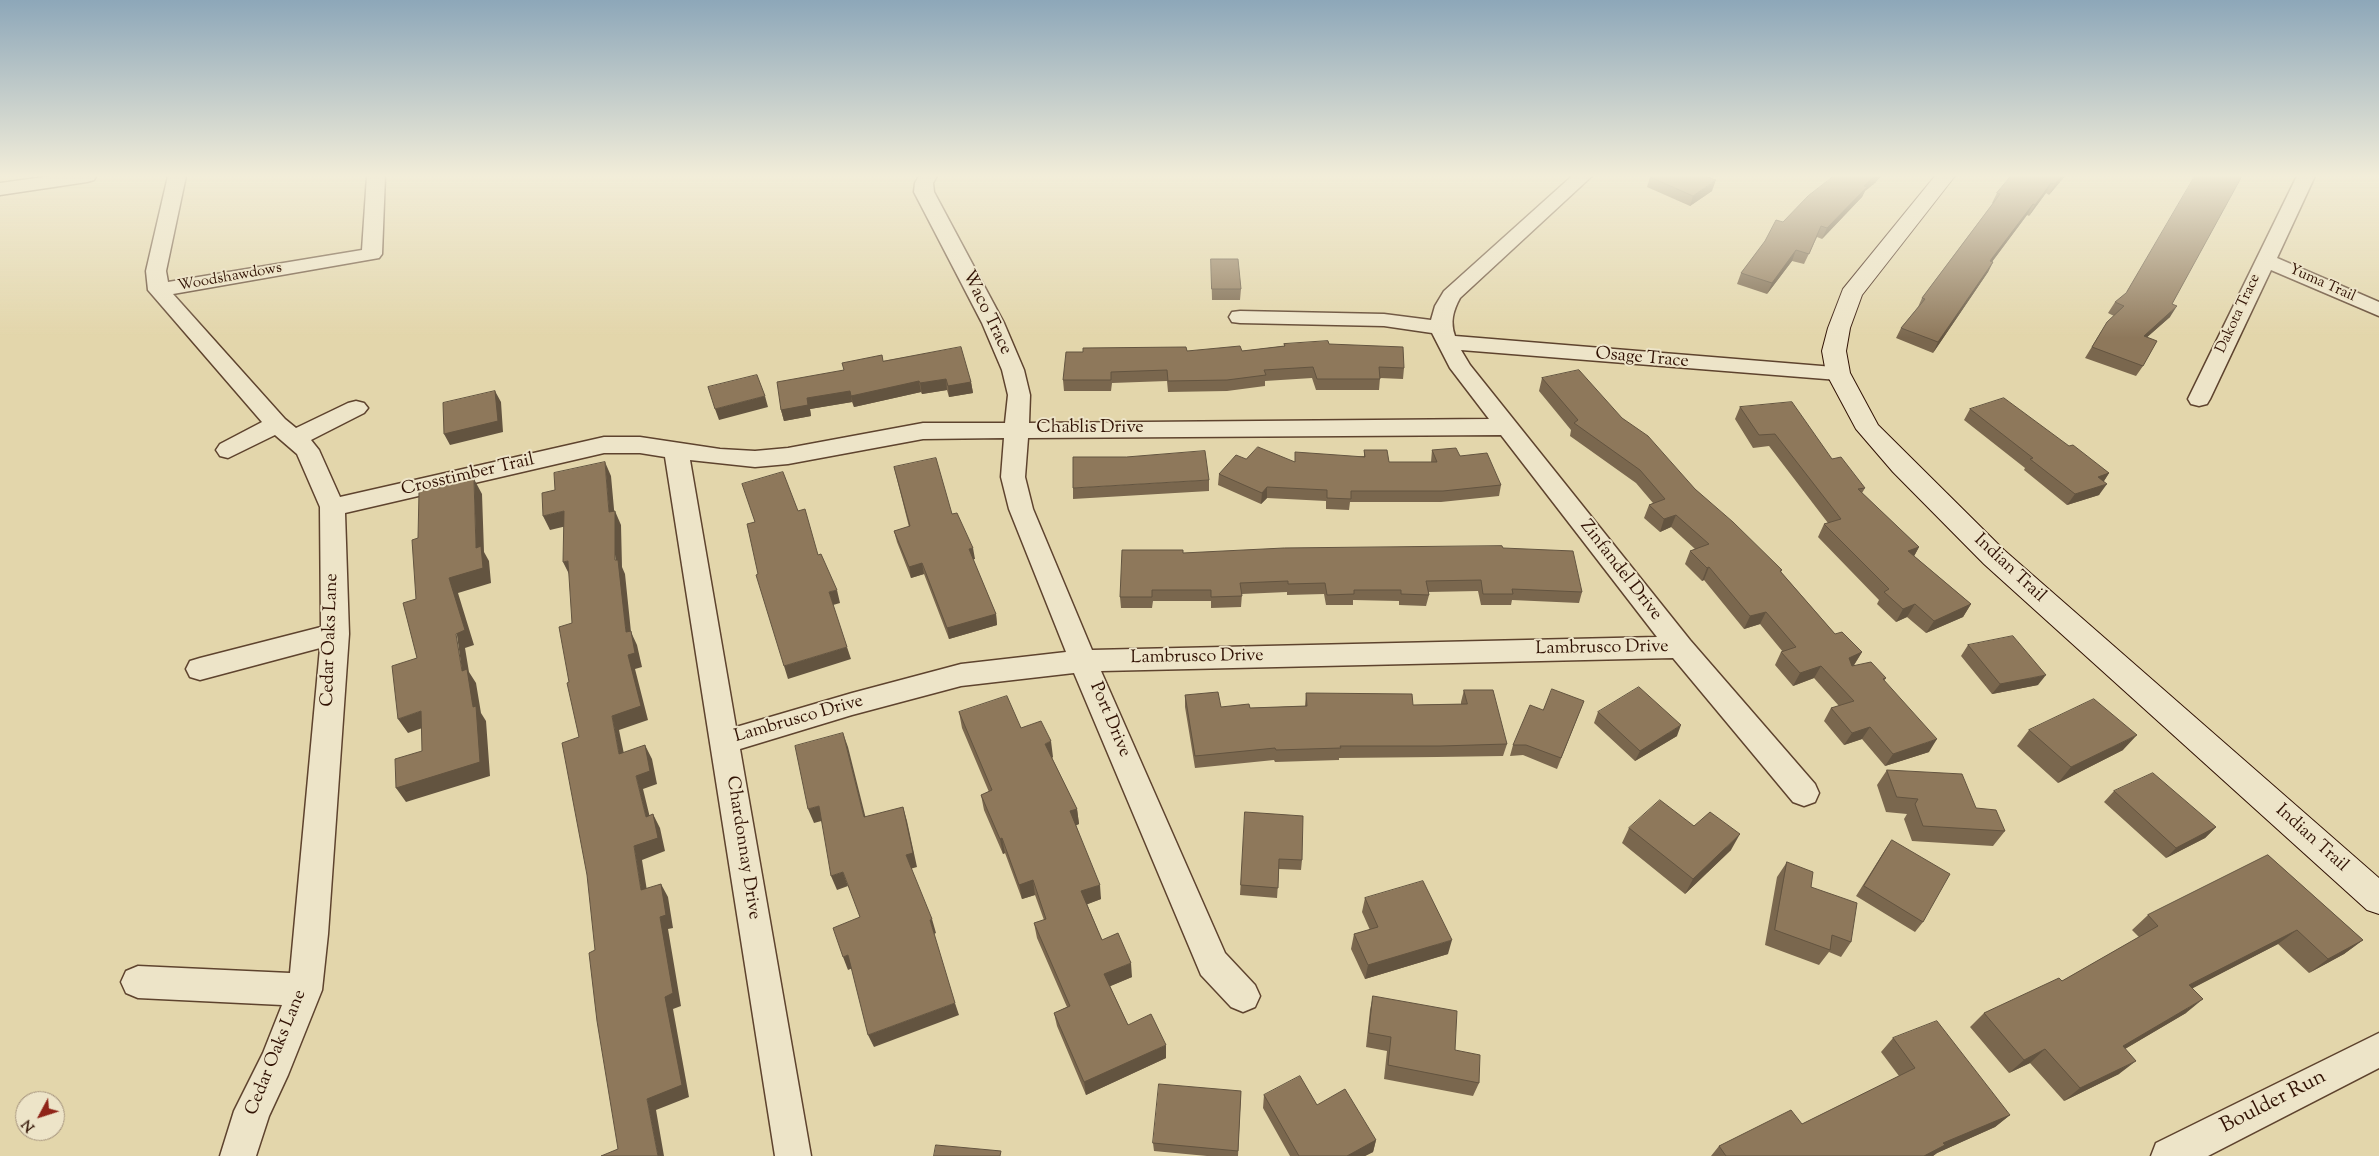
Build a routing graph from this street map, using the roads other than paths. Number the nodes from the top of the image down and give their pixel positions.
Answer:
1 (165, 230) edge
2 (373, 230) edge
3 (944, 230) edge
4 (1524, 230) edge
5 (1902, 230) edge
6 (2280, 230) edge
7 (2265, 260) junction
8 (158, 290) junction
9 (2379, 310) edge
10 (1240, 317) dead end
11 (1443, 335) junction
12 (1838, 373) junction
13 (2199, 399) dead end
14 (356, 408) dead end
15 (1508, 427) junction
16 (1015, 429) junction
17 (286, 431) junction
18 (604, 445) joint
19 (228, 450) dead end
20 (676, 450) junction
21 (332, 507) junction
22 (335, 634) junction
23 (1680, 647) junction
24 (1084, 661) junction
25 (200, 669) dead end
26 (725, 742) junction
27 (1804, 793) dead end
28 (2379, 899) edge
29 (138, 982) dead end
30 (305, 990) junction
31 (1243, 996) dead end
32 (2379, 1050) edge
33 (238, 1156) edge
34 (794, 1156) edge
35 (2169, 1156) edge

1 - 8 street
2 - 8 street, Woodshawdows
3 - 16 street, Waco Trace
4 - 11 street
5 - 12 street, Indian Trail
6 - 7 street, Dakota Trace
7 - 9 street, Yuma Trail
7 - 13 street, Dakota Trace
8 - 17 street, Cedar Oaks Lane
10 - 11 street, Osage Trace
11 - 12 street, Osage Trace
11 - 15 street, Zinfandel Drive
12 - 28 street, Indian Trail
14 - 17 street
15 - 16 street, Chablis Drive
15 - 23 street, Zinfandel Drive
16 - 20 street, Chablis Drive
16 - 24 street, Port Drive
17 - 19 street
17 - 21 street, Cedar Oaks Lane
18 - 20 street, Chablis Drive
18 - 21 street, Crosstimber Trail
20 - 26 street, Chardonnay Drive
21 - 22 street, Cedar Oaks Lane
22 - 25 street
22 - 30 street, Cedar Oaks Lane
23 - 24 street, Lambrusco Drive
23 - 27 street, Zinfandel Drive
24 - 26 street, Lambrusco Drive
24 - 31 street, Port Drive
26 - 34 street, Chardonnay Drive
29 - 30 street
30 - 33 street, Cedar Oaks Lane
32 - 35 street, Boulder Run

